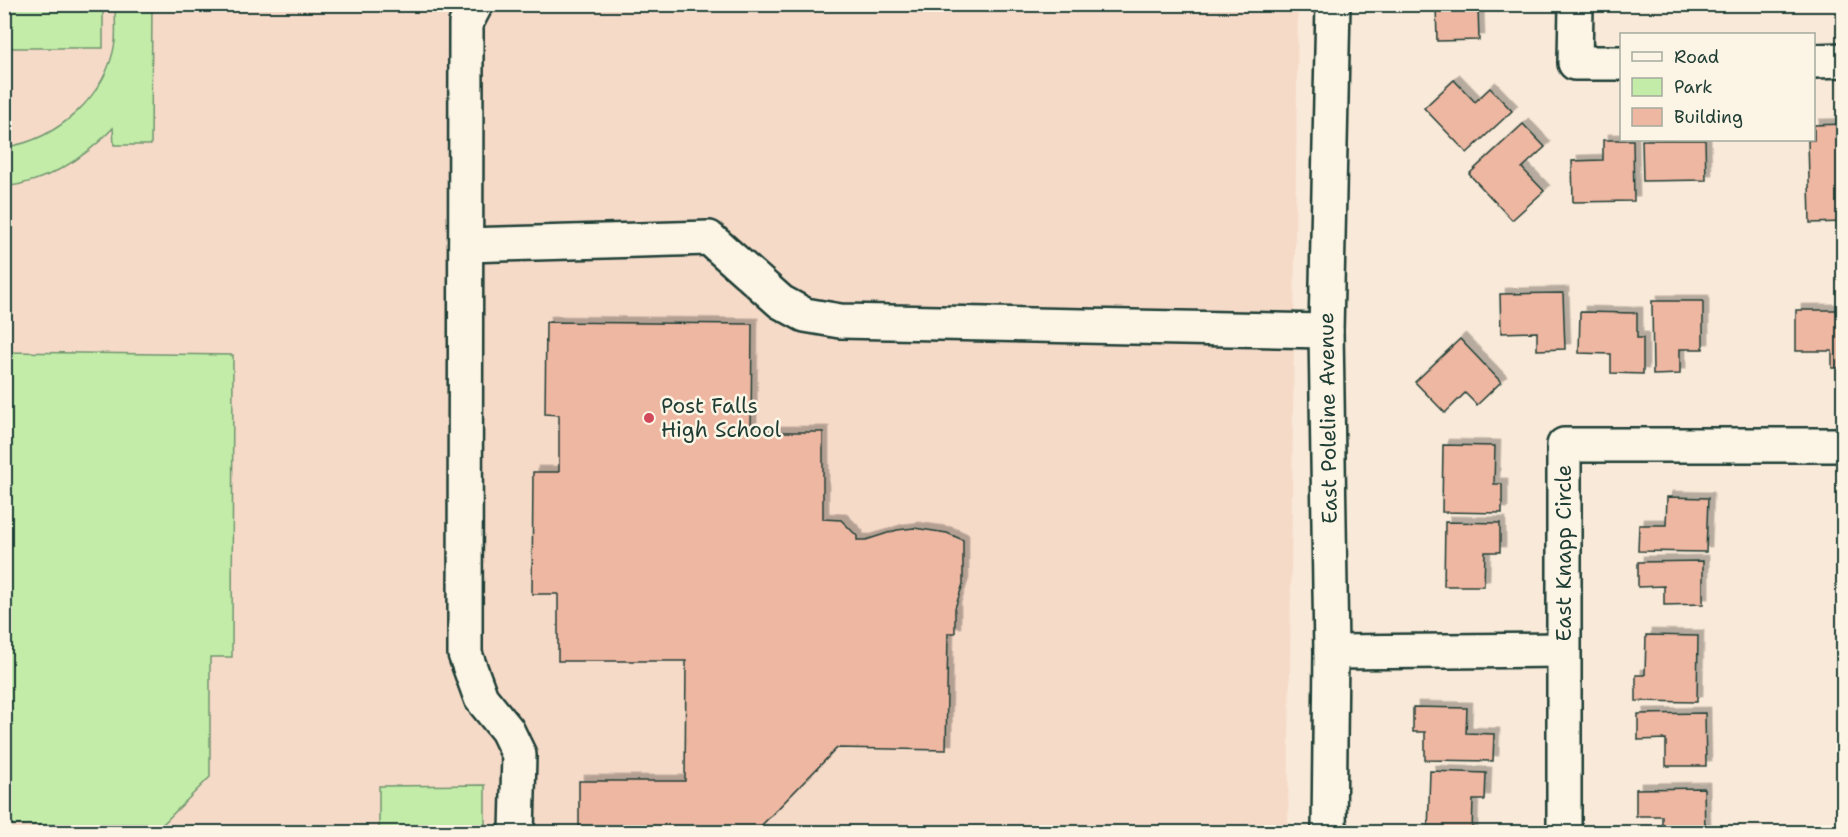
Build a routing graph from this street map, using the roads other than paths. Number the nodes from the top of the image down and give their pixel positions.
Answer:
1 (476, 4) edge
2 (1333, 4) edge
3 (1576, 4) edge
4 (1844, 60) edge
5 (1815, 61) edge
6 (1620, 63) edge
7 (465, 245) junction
8 (1326, 331) junction
9 (1844, 445) edge
10 (1563, 650) junction
11 (1331, 652) junction
12 (517, 832) edge
13 (1329, 832) edge
14 (1564, 832) edge

1 - 7 street
2 - 8 street, East Poleline Avenue
3 - 6 street
4 - 5 street
7 - 8 street
7 - 12 street
8 - 11 street, East Poleline Avenue
9 - 10 street, East Knapp Circle
10 - 11 street
10 - 14 street, East Knapp Circle
11 - 13 street, East Poleline Avenue

